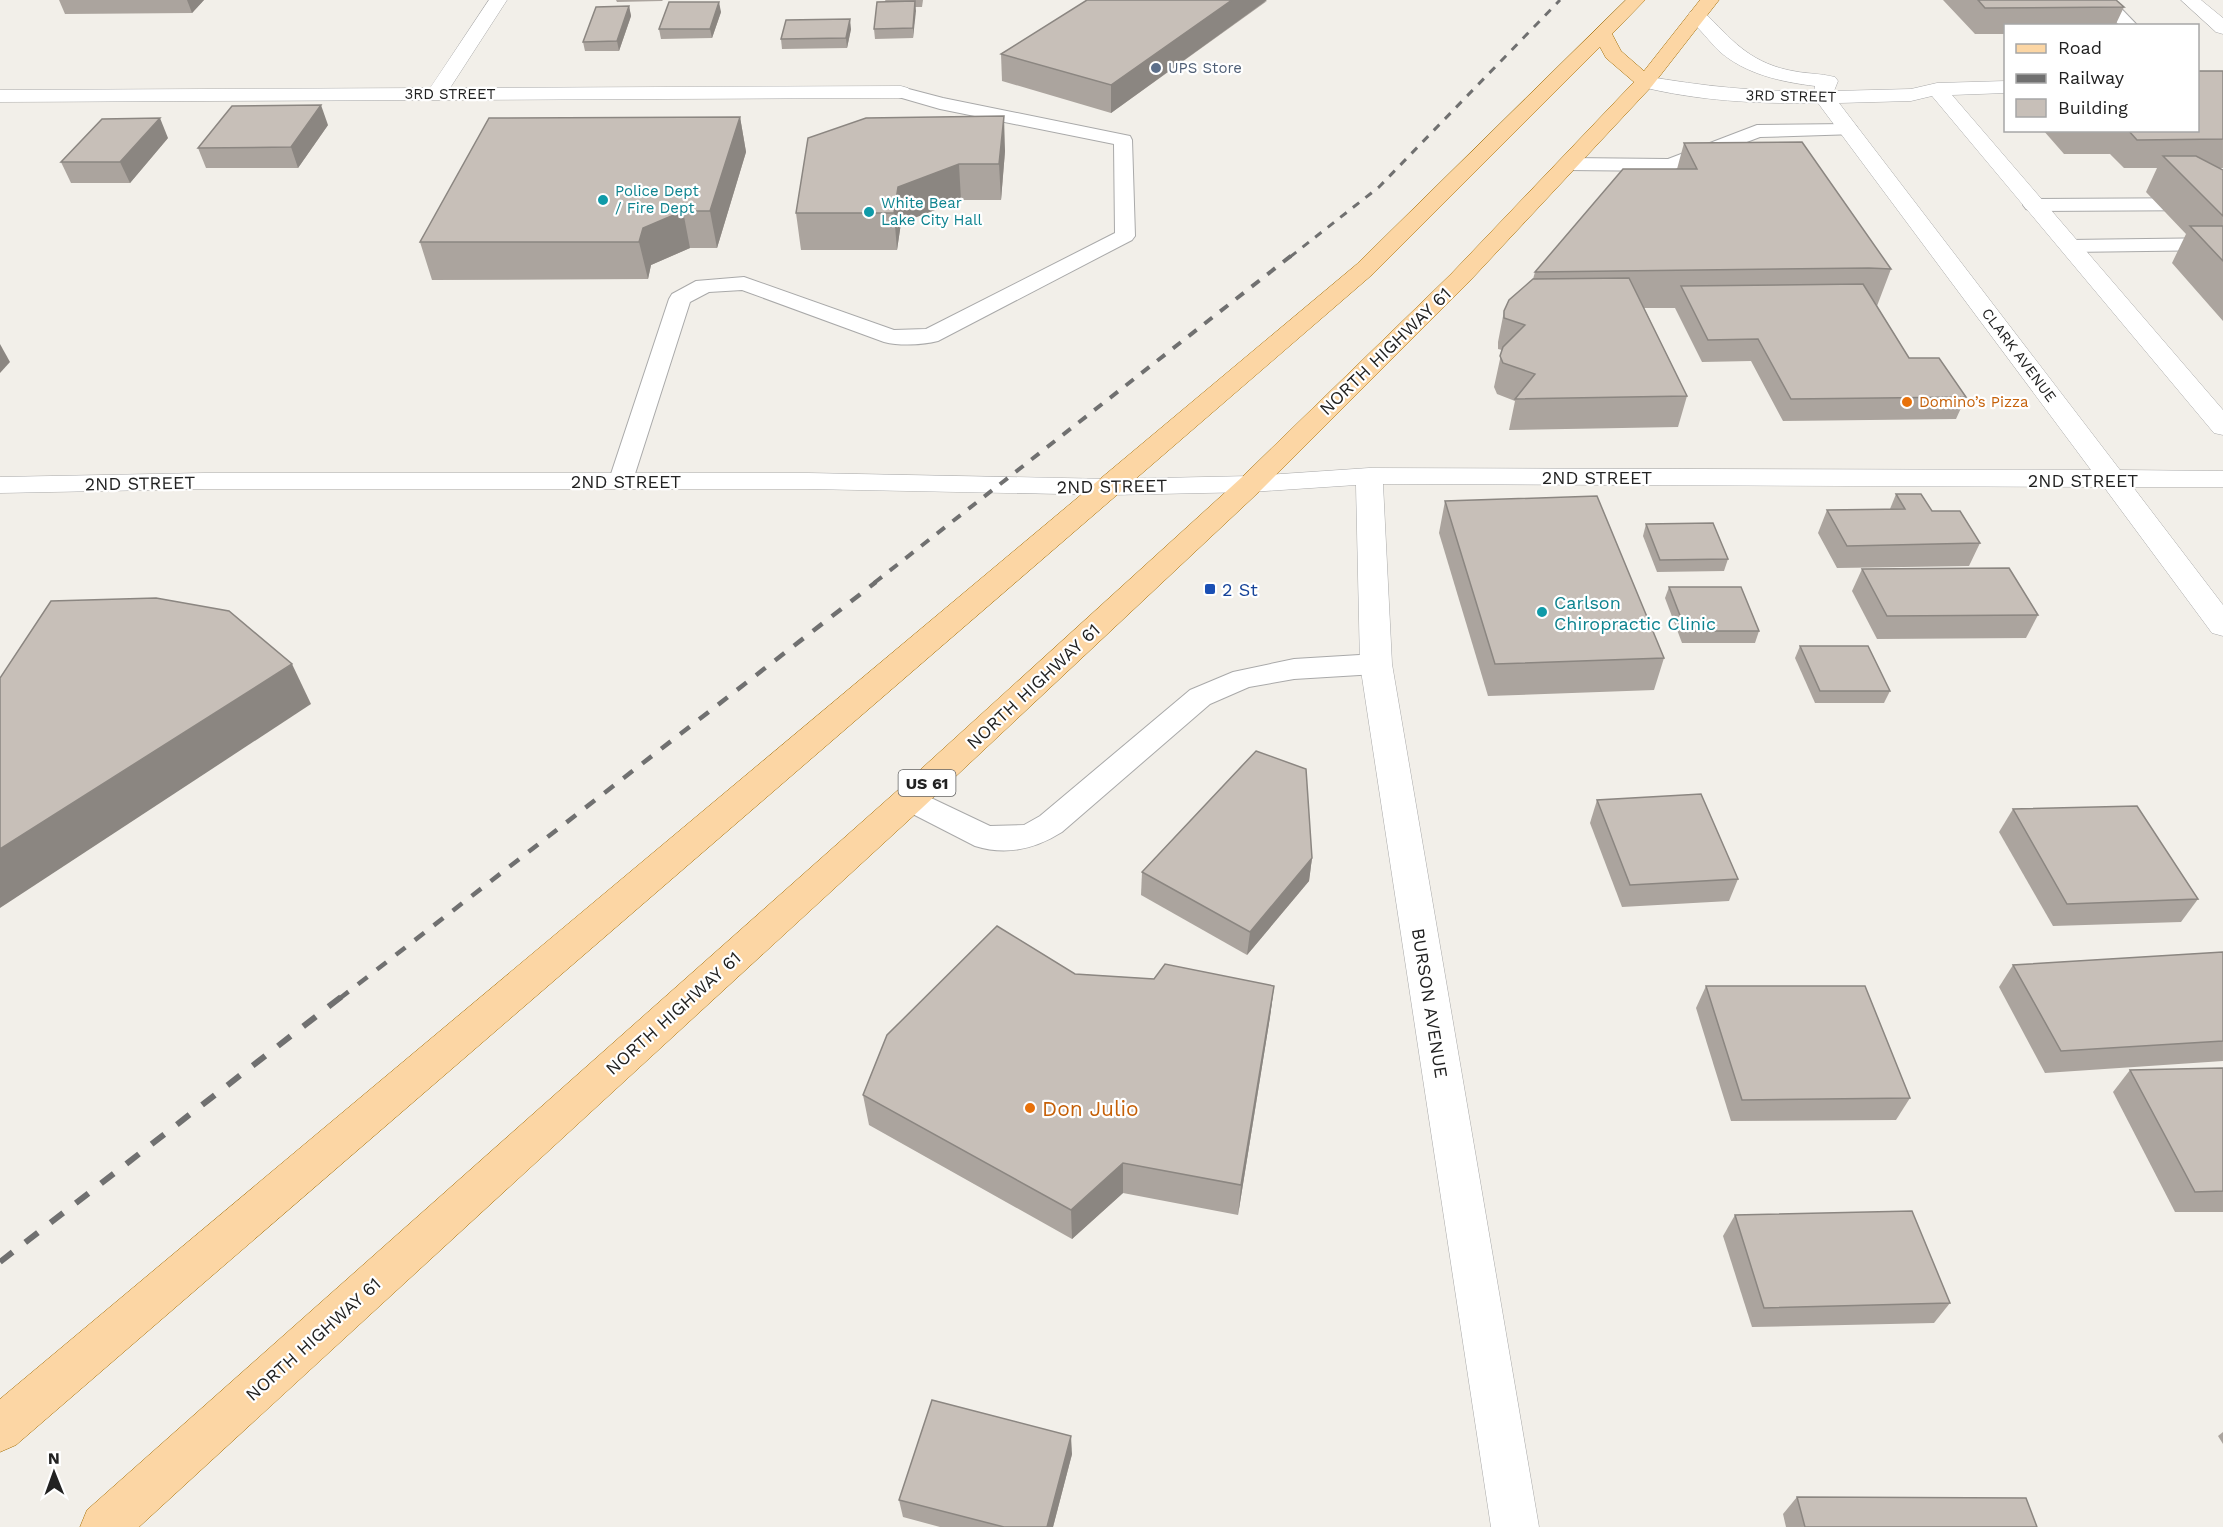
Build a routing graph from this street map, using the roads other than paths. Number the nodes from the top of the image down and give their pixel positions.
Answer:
1 (498, 0) edge
2 (1636, 0) edge
3 (2103, 0) edge
4 (2190, 0) edge
5 (1704, 8) edge
6 (2128, 24) edge
7 (2223, 27) edge
8 (1602, 33) junction
9 (1645, 82) junction
10 (2004, 87) edge
11 (1937, 88) junction
12 (1824, 89) junction
13 (901, 92) joint
14 (436, 94) junction
15 (0, 96) edge
16 (1849, 130) junction
17 (1568, 164) junction
18 (2223, 204) edge
19 (2033, 205) junction
20 (2223, 244) edge
21 (2068, 246) junction
22 (2223, 427) edge
23 (1369, 476) junction
24 (2223, 479) edge
25 (621, 480) junction
26 (2114, 480) junction
27 (1251, 484) junction
28 (0, 485) edge
29 (1111, 487) junction
30 (2223, 626) edge
31 (1376, 664) junction
32 (910, 799) junction
33 (0, 1429) edge
34 (104, 1527) edge
35 (1515, 1527) edge

1 - 14 street
2 - 8 main road
3 - 6 lane
4 - 7 street
5 - 9 main road, NORTH HIGHWAY 61 / US 61
5 - 12 street, 3RD STREET
8 - 9 main road
8 - 29 main road
9 - 12 street, 3RD STREET
9 - 17 main road, NORTH HIGHWAY 61 / US 61
10 - 11 street, 3RD STREET
11 - 12 street, 3RD STREET
11 - 19 street
12 - 16 street, CLARK AVENUE
13 - 14 street, 3RD STREET
13 - 25 lane
14 - 15 street, 3RD STREET
16 - 17 lane
16 - 26 street, CLARK AVENUE
17 - 27 main road, NORTH HIGHWAY 61 / US 61
18 - 19 lane
19 - 21 street
20 - 21 lane
21 - 22 street
23 - 26 street, 2ND STREET
23 - 27 street, 2ND STREET
23 - 31 street, BURSON AVENUE
24 - 26 street, 2ND STREET
25 - 28 street, 2ND STREET
25 - 29 street, 2ND STREET
26 - 30 street, CLARK AVENUE
27 - 29 street, 2ND STREET
27 - 32 main road, NORTH HIGHWAY 61 / US 61
29 - 33 main road
31 - 32 lane
31 - 35 street, BURSON AVENUE
32 - 34 main road, NORTH HIGHWAY 61 / US 61

